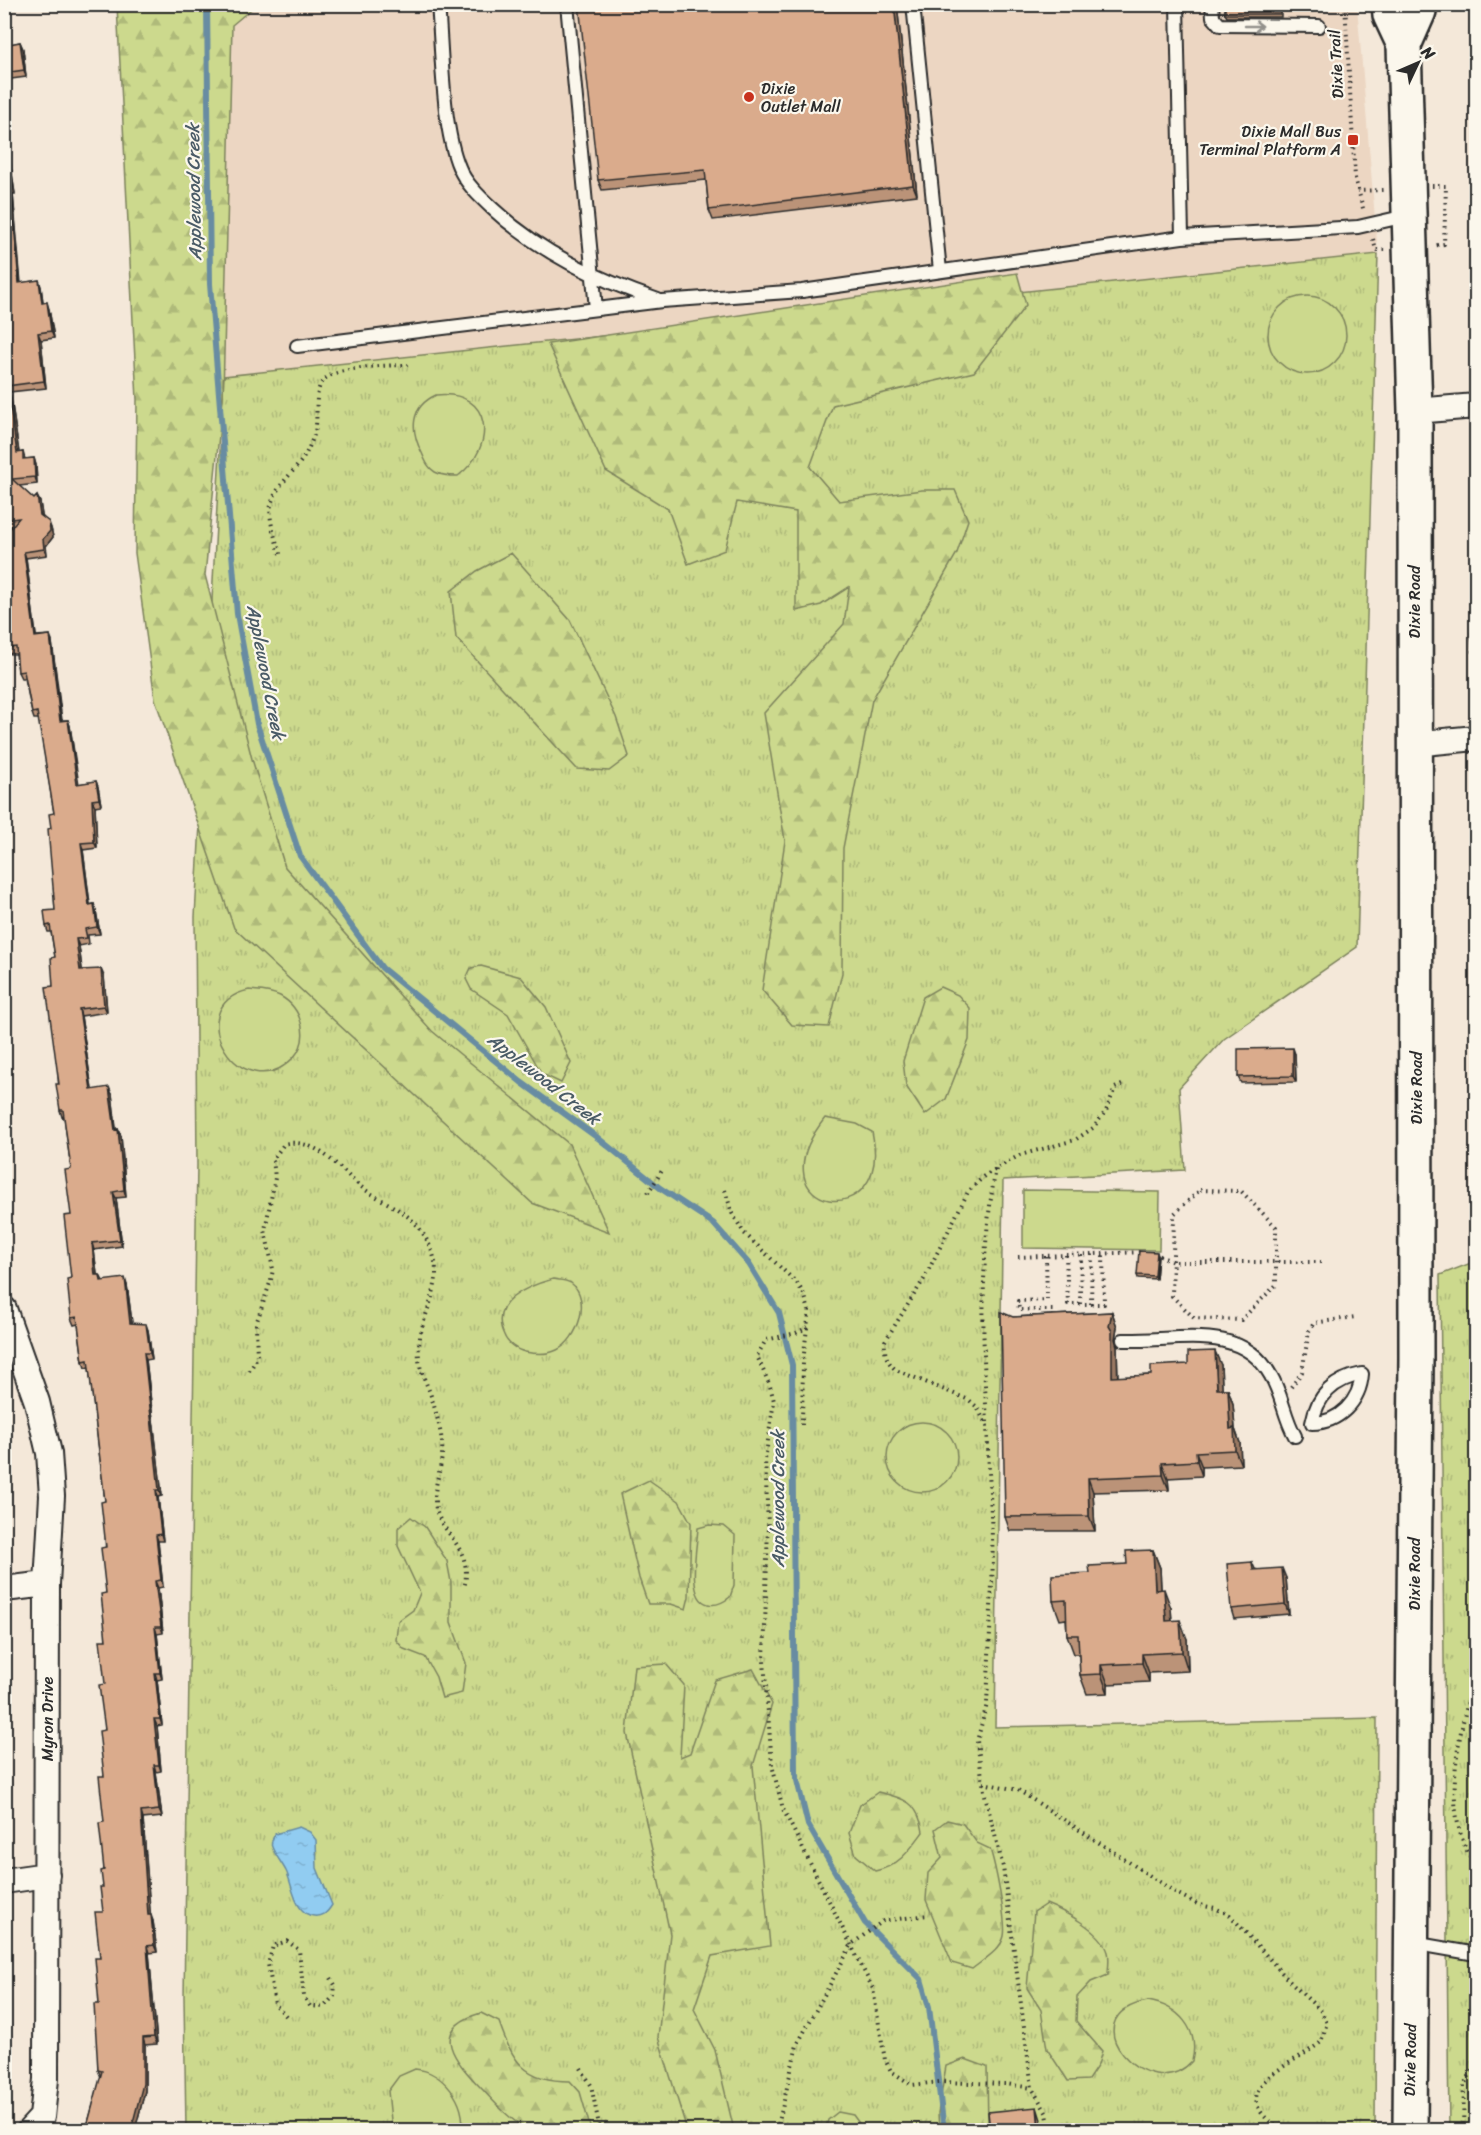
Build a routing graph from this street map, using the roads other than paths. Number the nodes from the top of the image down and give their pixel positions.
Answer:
1 (438, 4) edge
2 (567, 4) edge
3 (913, 4) edge
4 (1177, 4) edge
5 (1212, 4) edge
6 (1389, 4) edge
7 (1419, 4) edge
8 (1319, 26) dead end
9 (1404, 45) junction
10 (1410, 215) junction
11 (1182, 237) junction
12 (940, 272) junction
13 (592, 275) junction
14 (662, 301) junction
15 (596, 309) junction
16 (297, 346) dead end
17 (1476, 406) edge
18 (1415, 411) junction
19 (1476, 738) edge
20 (1413, 744) junction
21 (4, 1309) edge
22 (1123, 1340) dead end
23 (1362, 1374) joint
24 (1295, 1436) dead end
25 (47, 1584) junction
26 (4, 1589) edge
27 (47, 1875) junction
28 (4, 1881) edge
29 (1412, 1943) junction
30 (1476, 1954) edge
31 (30, 2130) edge
32 (1410, 2130) edge

1 - 13 lane
2 - 13 lane
3 - 12 lane
4 - 11 lane
5 -> 8 lane
6 - 9 main road, Dixie Road
7 - 9 main road, Dixie Road
9 - 10 main road, Dixie Road
10 - 11 lane
10 - 18 main road, Dixie Road
11 - 12 lane
12 - 14 lane
13 - 14 lane
13 - 15 lane
14 - 15 lane
15 - 16 lane
17 - 18 street
18 - 20 main road, Dixie Road
19 - 20 street
20 - 29 main road, Dixie Road
21 - 25 street, Myron Drive
22 - 24 lane
23 - 23 lane
25 - 26 street
25 - 27 street, Myron Drive
27 - 28 street
27 - 31 street, Myron Drive
29 - 30 lane
29 - 32 main road, Dixie Road

